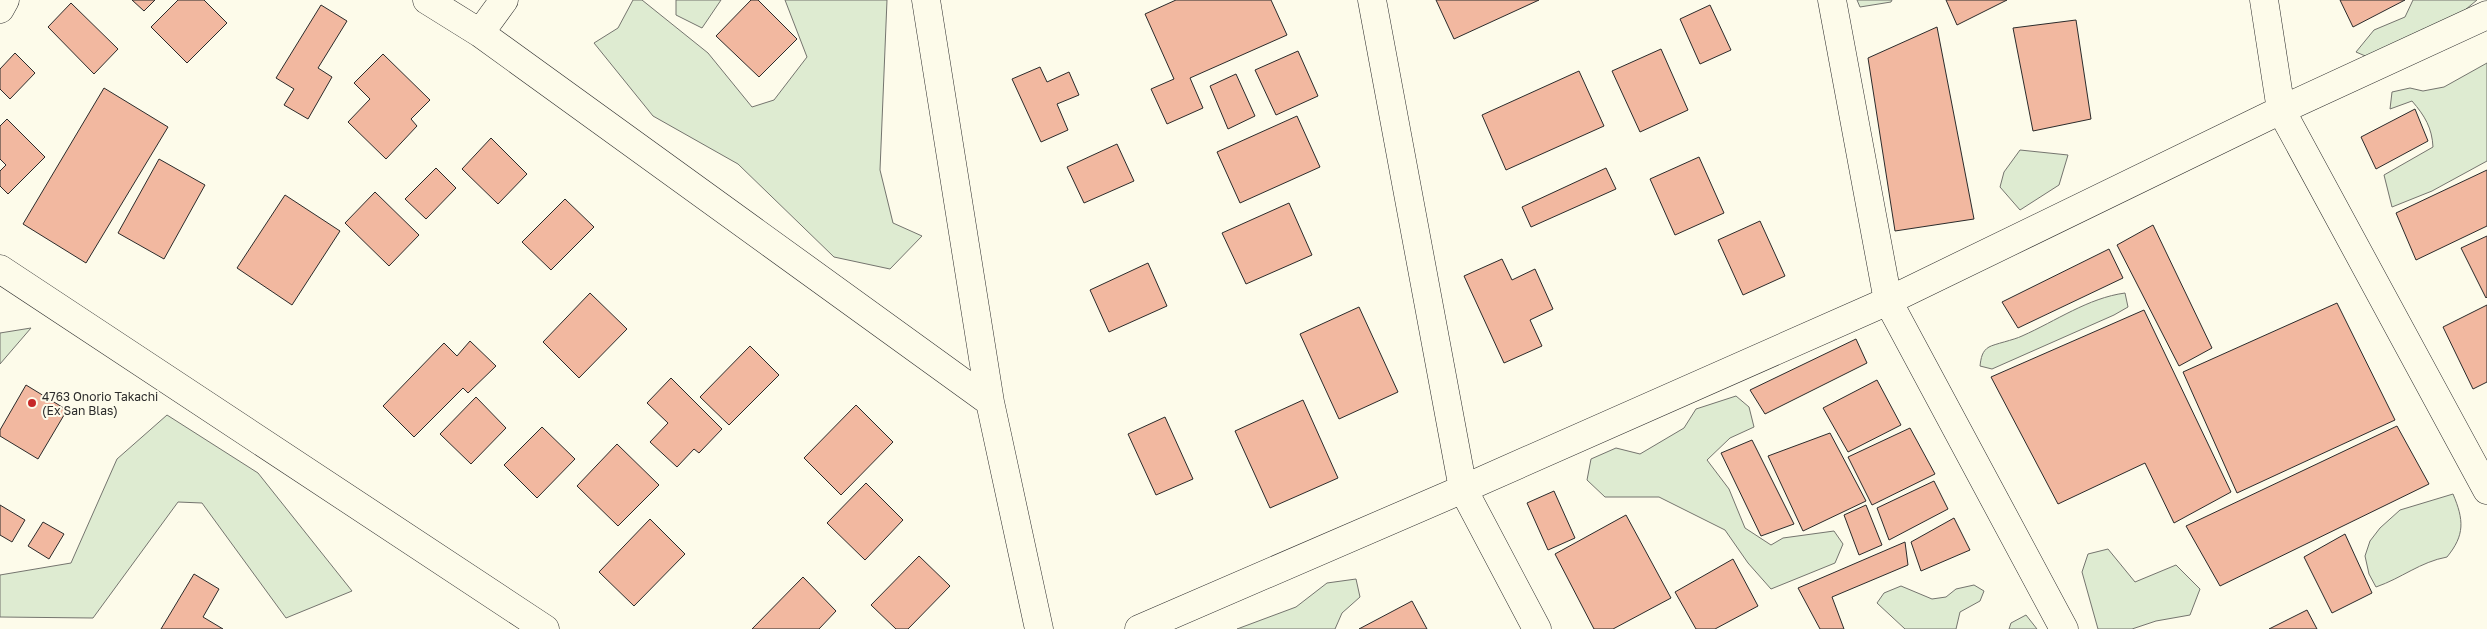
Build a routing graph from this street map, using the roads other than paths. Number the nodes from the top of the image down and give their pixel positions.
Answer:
1 (5, 0) edge
2 (427, 0) edge
3 (504, 0) edge
4 (926, 0) edge
5 (1372, 0) edge
6 (1832, 0) edge
7 (2264, 0) edge
8 (0, 9) edge
9 (2487, 15) edge
10 (480, 33) junction
11 (2281, 110) junction
12 (0, 269) edge
13 (1888, 301) junction
14 (990, 402) junction
15 (1463, 489) junction
16 (2487, 490) edge
17 (545, 629) edge
18 (1039, 629) edge
19 (1139, 629) edge
20 (1537, 629) edge
21 (2064, 629) edge

1 - 8 street
2 - 10 street
3 - 10 street
4 - 14 street
5 - 15 street
6 - 13 street
7 - 11 street
9 - 11 street
10 - 14 street
11 - 13 street
11 - 16 street
12 - 17 street
13 - 15 street
13 - 21 street
14 - 18 street
15 - 19 street
15 - 20 street

